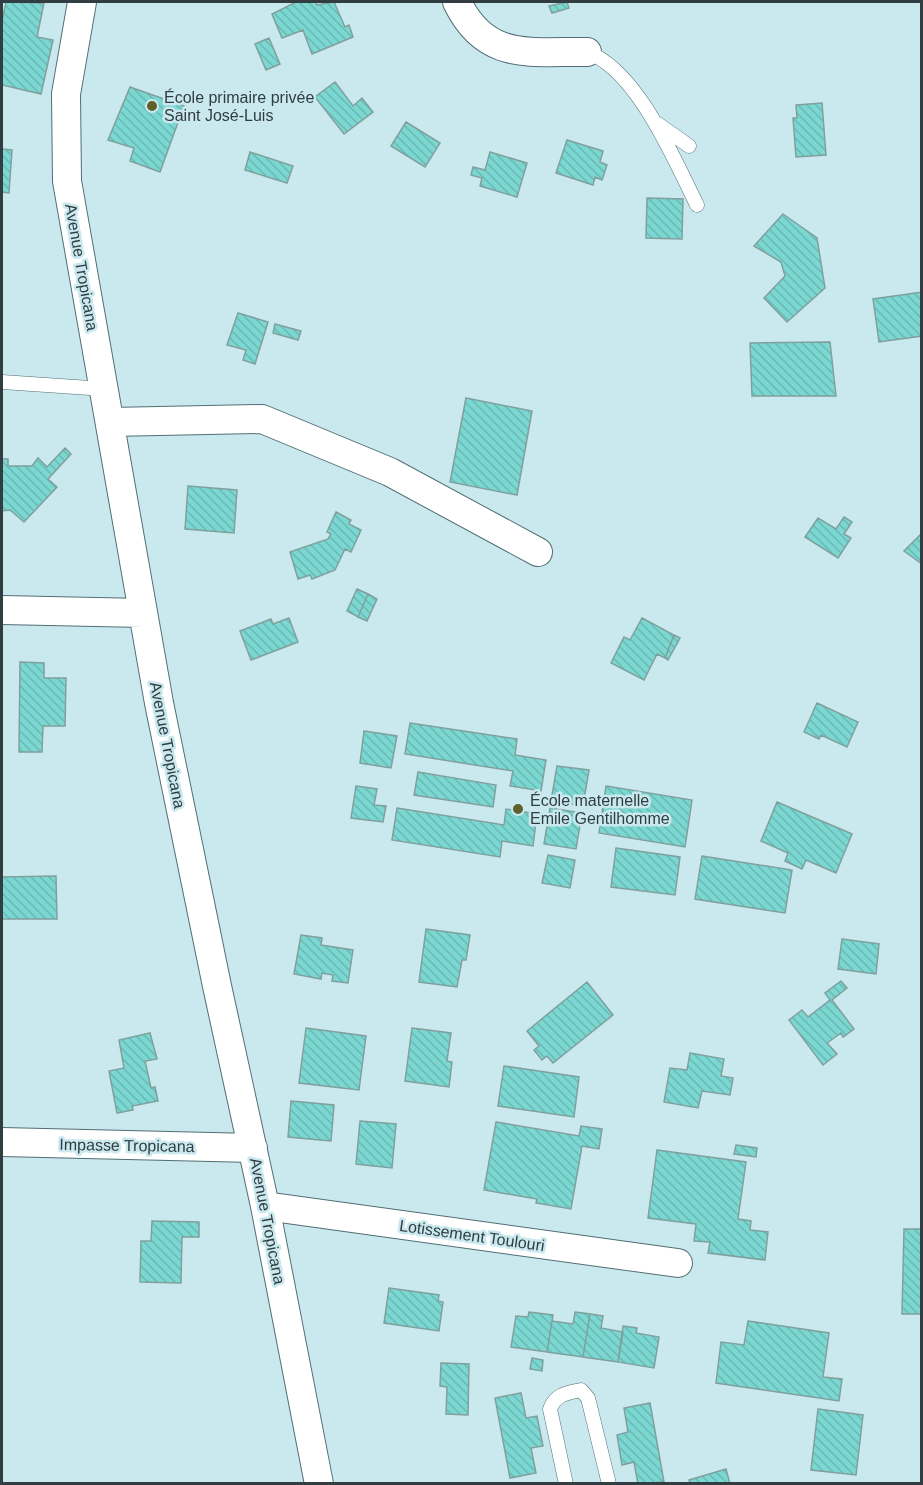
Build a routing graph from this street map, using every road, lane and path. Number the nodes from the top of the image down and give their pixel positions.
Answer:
1 (82, 2) edge
2 (457, 2) edge
3 (587, 52) joint
4 (656, 123) junction
5 (690, 146) dead end
6 (697, 205) dead end
7 (2, 382) edge
8 (105, 389) junction
9 (110, 422) junction
10 (538, 552) dead end
11 (2, 610) edge
12 (143, 613) junction
13 (2, 1142) edge
14 (253, 1148) junction
15 (265, 1206) junction
16 (678, 1263) dead end
17 (319, 1484) edge
18 (566, 1484) edge
19 (609, 1484) edge

1 - 8 street, Avenue Tropicana
2 - 3 street
3 - 4 lane
4 - 5 lane
4 - 6 lane
7 - 8 lane
8 - 9 street, Avenue Tropicana
9 - 10 street
9 - 12 street, Avenue Tropicana
11 - 12 street
12 - 14 street, Avenue Tropicana
13 - 14 street, Impasse Tropicana
14 - 15 street, Avenue Tropicana
15 - 16 street, Lotissement Toulouri
15 - 17 street, Avenue Tropicana
18 - 19 lane

